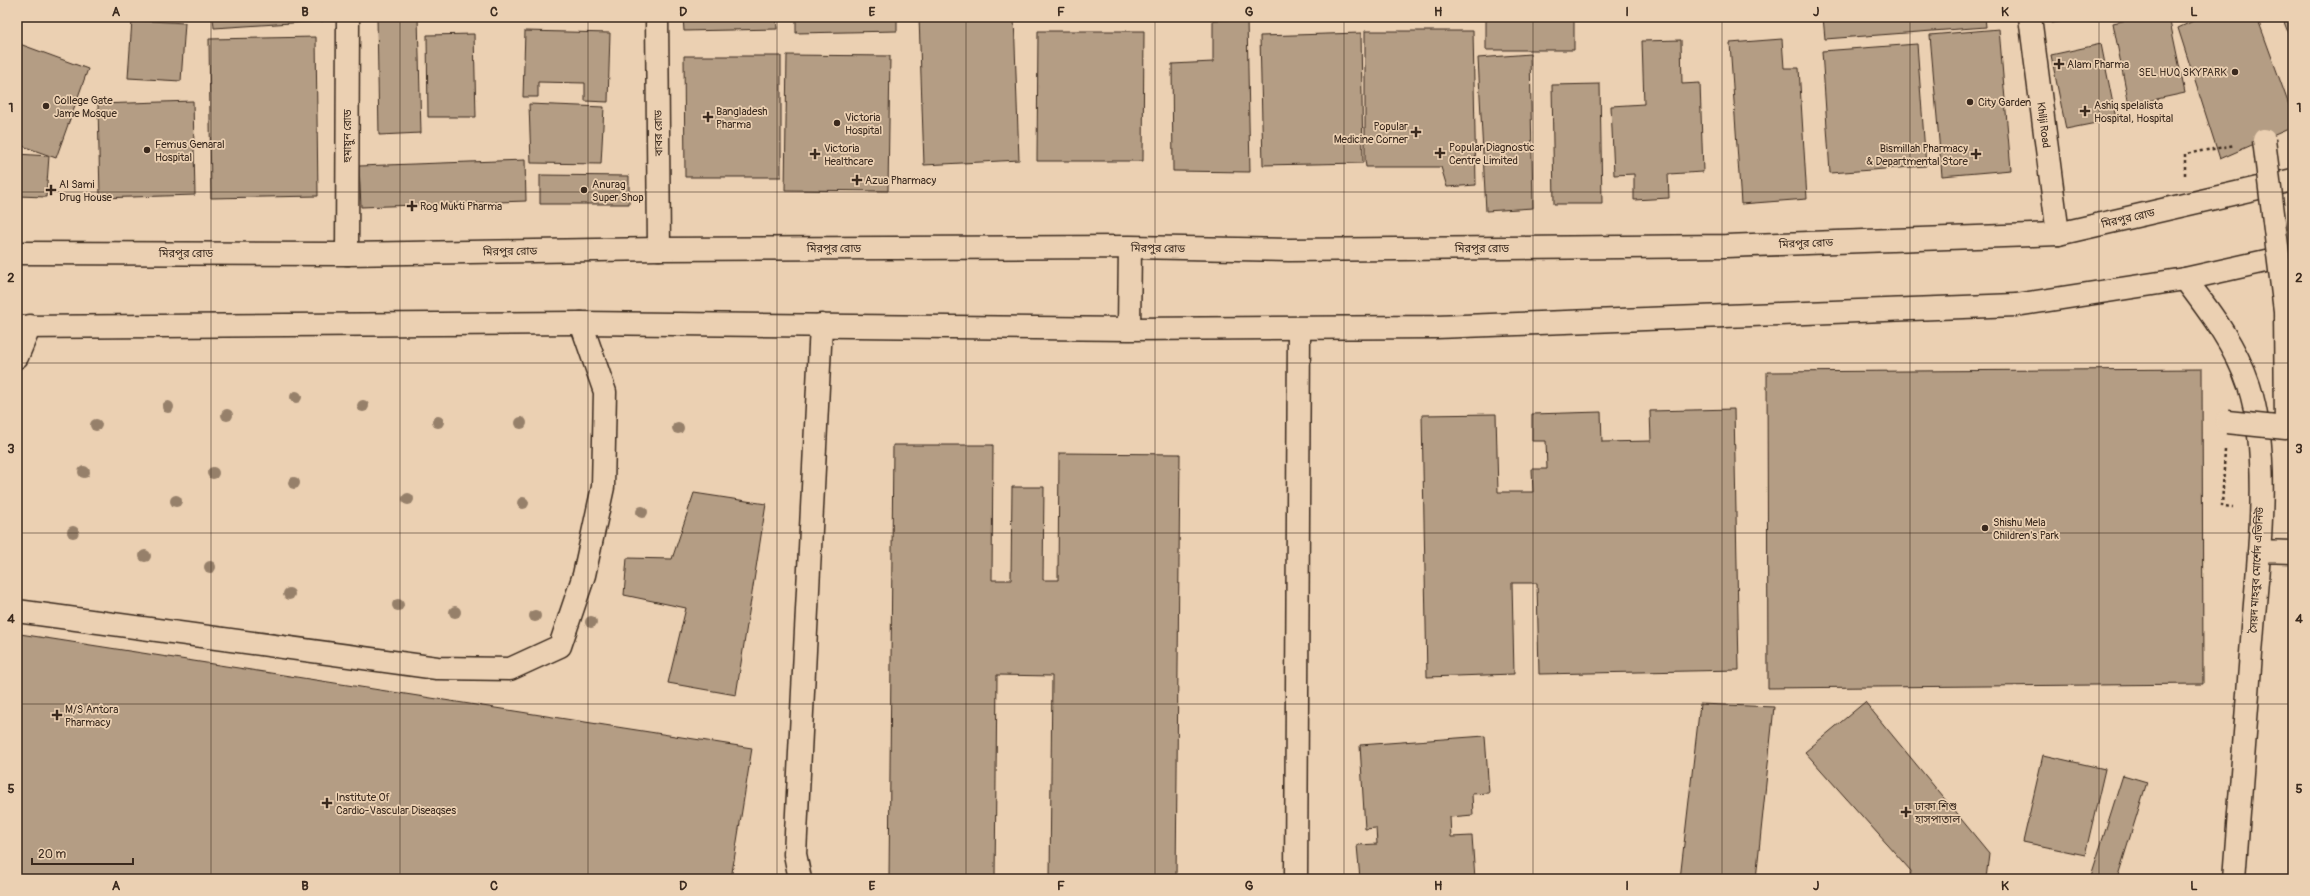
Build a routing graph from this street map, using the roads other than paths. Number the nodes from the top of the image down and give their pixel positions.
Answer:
1 (348, 17) edge
2 (657, 17) edge
3 (2030, 17) edge
4 (2264, 140) road end
5 (2293, 180) edge
6 (2058, 234) junction
7 (1130, 247) junction
8 (659, 249) junction
9 (17, 253) edge
10 (347, 254) junction
11 (2293, 255) edge
12 (2185, 279) junction
13 (581, 323) junction
14 (821, 325) junction
15 (23, 327) edge
16 (1129, 329) junction
17 (1299, 329) junction
18 (17, 357) edge
19 (2227, 422) road end
20 (2259, 551) junction
21 (2293, 552) edge
22 (17, 611) edge
23 (800, 879) edge
24 (1296, 879) edge
25 (2234, 879) edge

1 - 10 main road, হুমায়ুন রোড
2 - 8 main road, বাবর রোড
3 - 6 main road, Khilji Road
4 - 19 main road, bridge
5 - 6 main road, মিরপুর রোড
6 - 7 main road, মিরপুর রোড
7 - 8 main road, মিরপুর রোড
7 - 16 main road
8 - 10 main road, মিরপুর রোড
9 - 10 main road, মিরপুর রোড
11 - 12 main road
12 - 17 main road
12 - 20 main road, সৈয়দ মাহবুব মোর্শেদ এভিনিউ
13 - 14 main road
13 - 15 main road
13 - 22 main road
14 - 16 main road
14 - 23 main road
15 - 18 main road
16 - 17 main road
17 - 24 main road
20 - 21 main road
20 - 25 main road, সৈয়দ মাহবুব মোর্শেদ এভিনিউ

